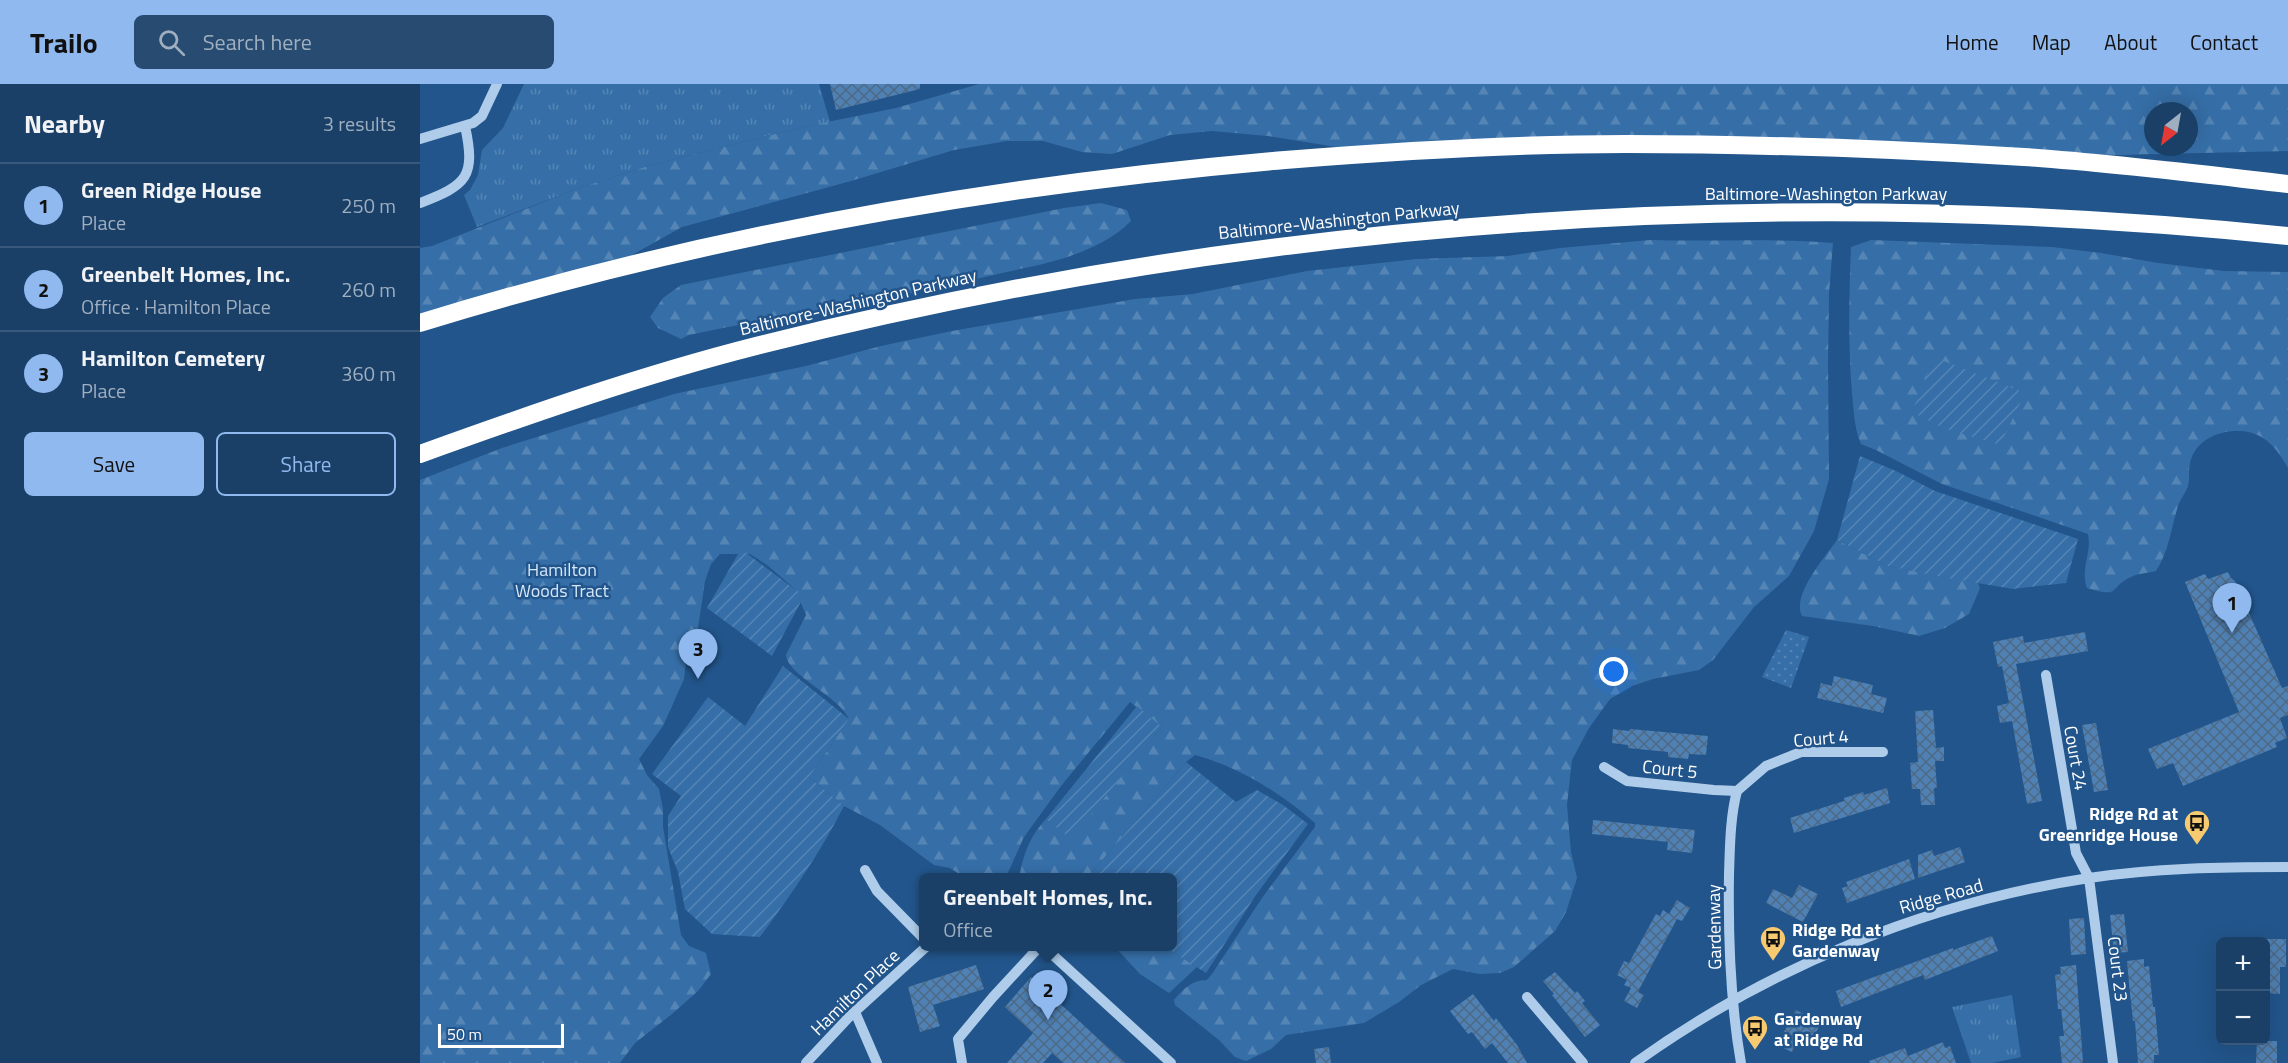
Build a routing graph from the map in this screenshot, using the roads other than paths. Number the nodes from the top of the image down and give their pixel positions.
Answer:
1 (497, 84) edge
2 (465, 126) junction
3 (420, 139) edge
4 (2288, 184) edge
5 (420, 203) edge
6 (2288, 236) edge
7 (420, 322) edge
8 (420, 454) edge
9 (2046, 675) dead end
10 (1883, 752) dead end
11 (1605, 767) dead end
12 (1737, 791) junction
13 (2288, 867) edge
14 (865, 870) dead end
15 (2089, 878) junction
16 (919, 934) edge
17 (922, 951) edge
18 (1037, 951) edge
19 (1048, 951) edge
20 (1527, 997) dead end
21 (1734, 1001) junction
22 (855, 1012) junction
23 (806, 1063) edge
24 (877, 1063) edge
25 (962, 1063) edge
26 (1171, 1063) edge
27 (1583, 1063) edge
28 (1635, 1063) edge
29 (1741, 1063) edge
30 (2113, 1063) edge

1 - 2 street
2 - 3 street
2 - 5 street
4 - 7 highway
6 - 8 highway, Baltimore-Washington Parkway
9 - 15 street, Court 24
10 - 12 street, Court 4
11 - 12 street, Court 5
12 - 21 street, Gardenway
13 - 15 street, Ridge Road
14 - 16 street
15 - 21 street, Ridge Road
15 - 30 street, Court 23
17 - 22 street, Hamilton Place
18 - 25 street
19 - 26 street
20 - 27 street
21 - 28 street, Ridge Road
21 - 29 street, Gardenway
22 - 23 street, Hamilton Place
22 - 24 street

